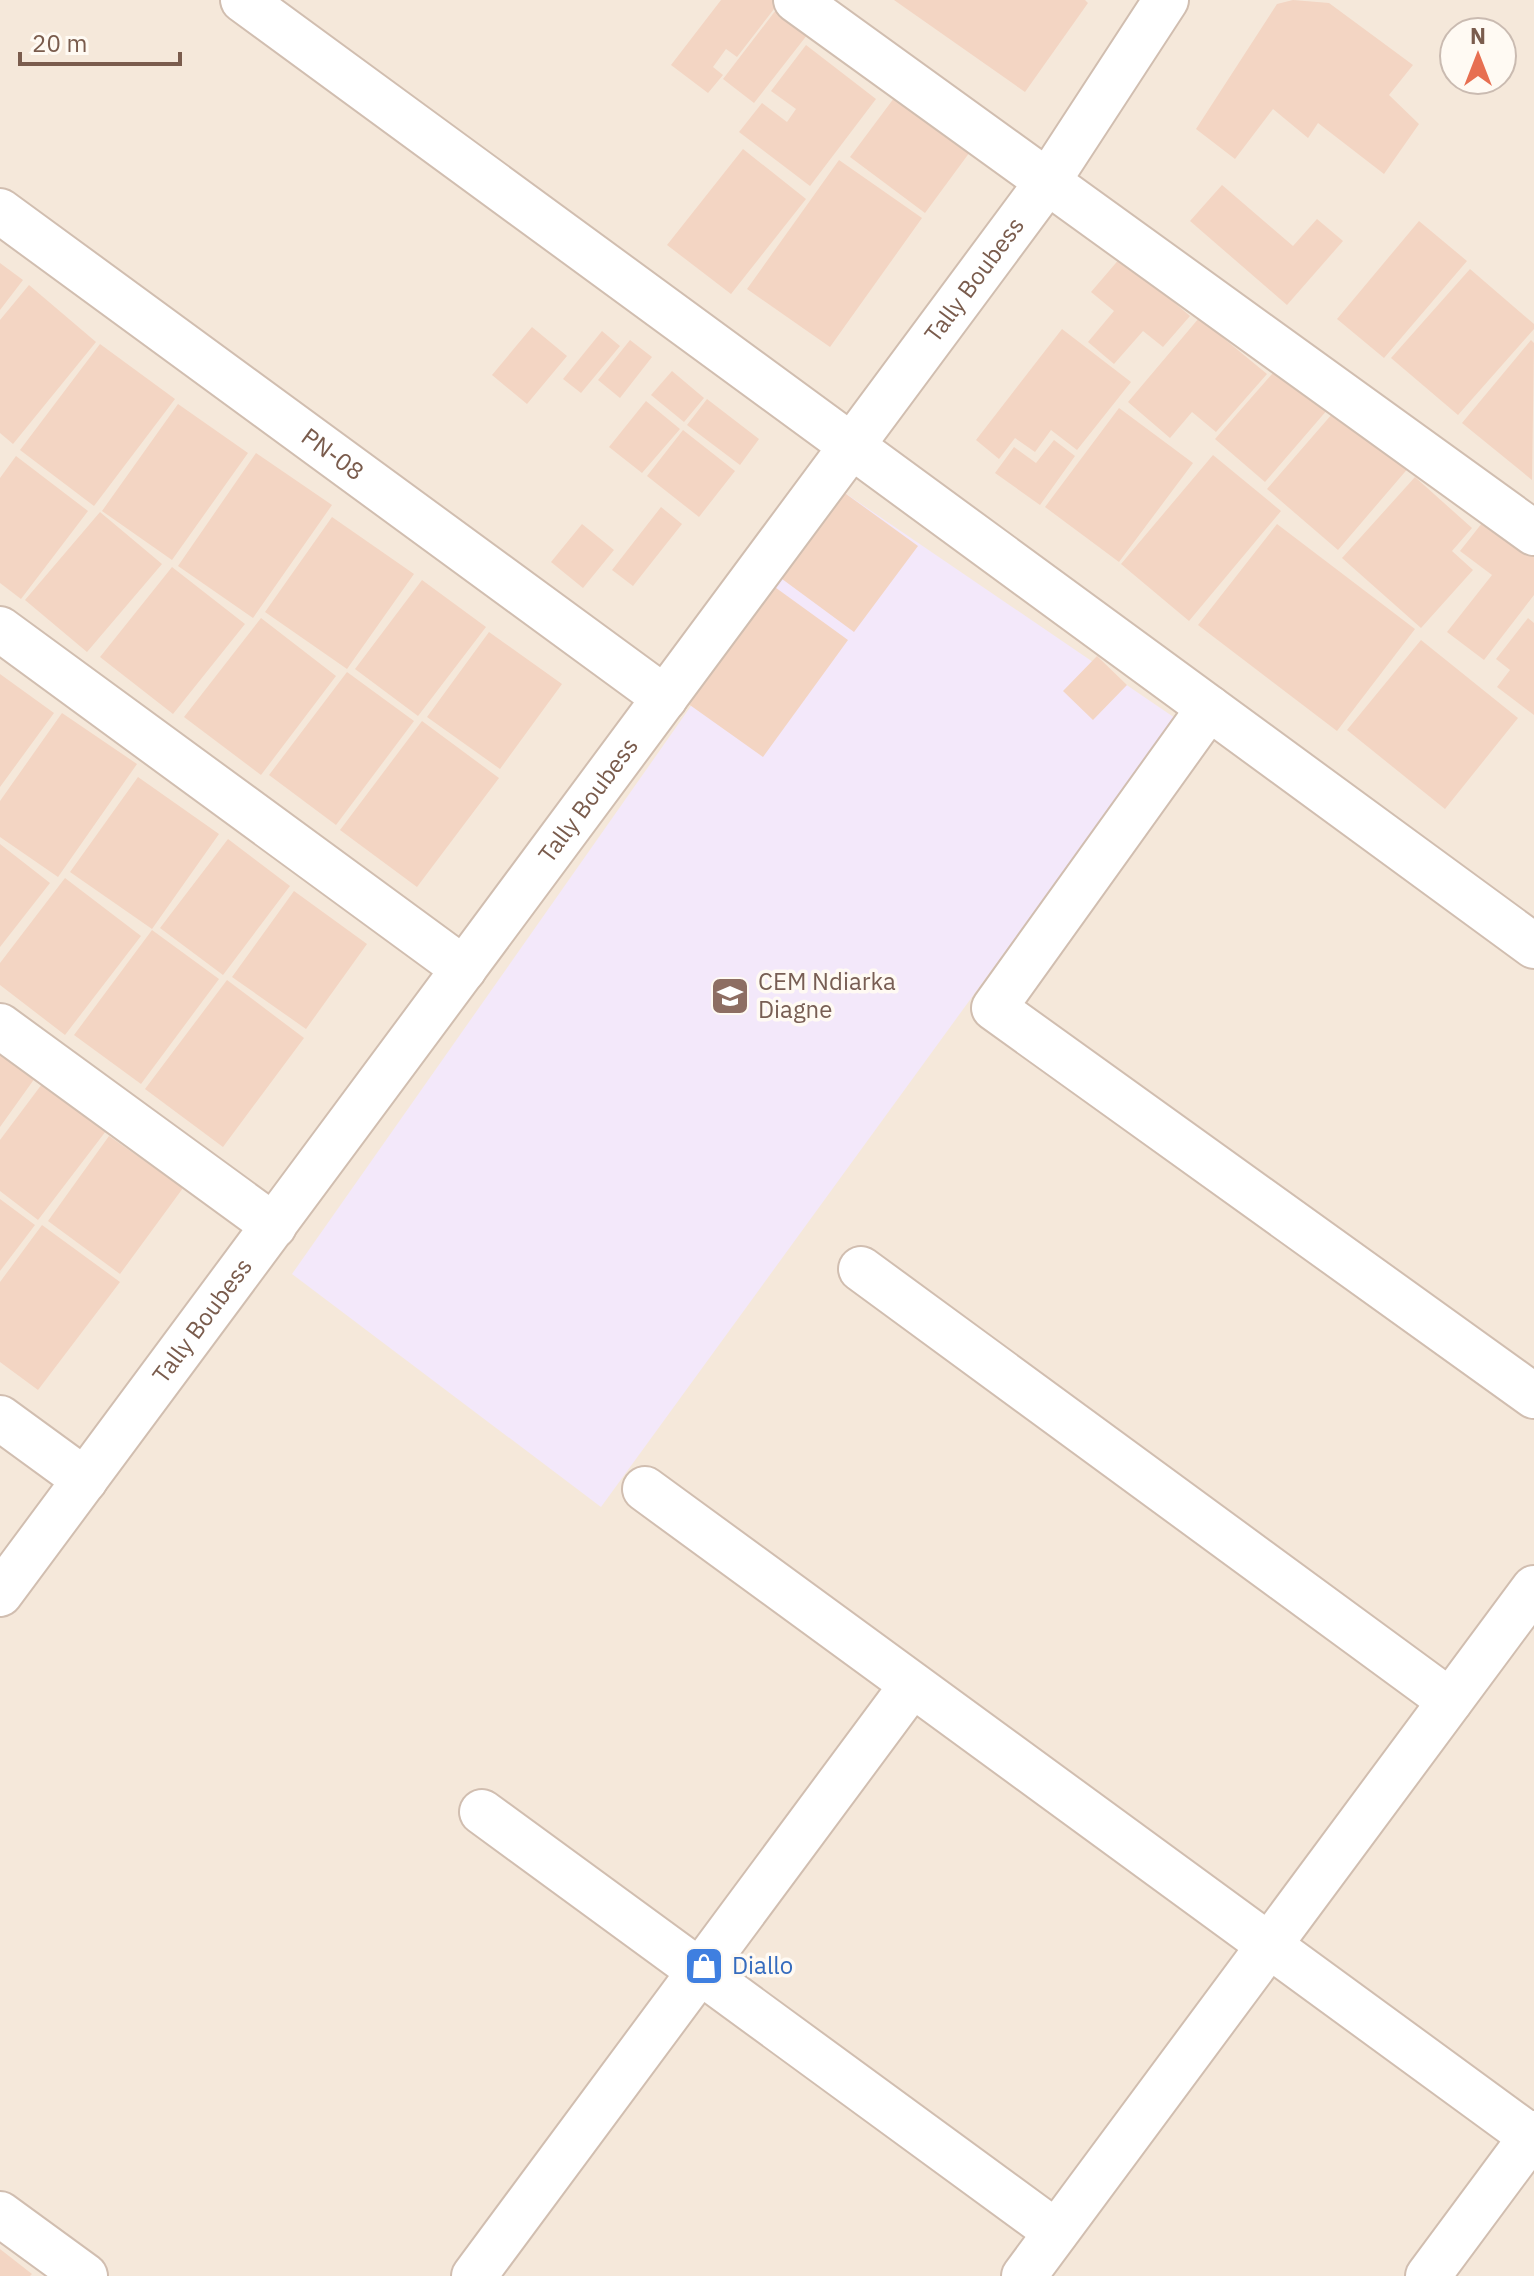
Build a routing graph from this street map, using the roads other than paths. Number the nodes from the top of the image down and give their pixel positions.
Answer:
1 (243, 0) edge
2 (796, 0) edge
3 (1166, 0) edge
4 (1048, 181) junction
5 (0, 211) edge
6 (852, 446) junction
7 (1534, 533) edge
8 (0, 629) edge
9 (665, 698) junction
10 (1209, 708) junction
11 (1534, 946) edge
12 (464, 969) junction
13 (0, 1026) edge
14 (274, 1226) junction
15 (861, 1269) dead end
16 (1534, 1396) edge
17 (0, 1418) edge
18 (85, 1480) junction
19 (645, 1489) dead end
20 (1534, 1588) edge
21 (0, 1594) edge
22 (912, 1685) junction
23 (1450, 1701) junction
24 (482, 1812) dead end
25 (1269, 1945) junction
26 (700, 1971) junction
27 (1533, 2136) edge
28 (0, 2214) edge
29 (1056, 2232) junction
30 (85, 2276) edge
31 (474, 2276) edge
32 (1024, 2276) edge
33 (1428, 2276) edge

1 - 6 street
2 - 4 street
3 - 4 street, Tally Boubess
4 - 6 street, Tally Boubess
4 - 7 street
5 - 9 street, PN-08
6 - 9 street, Tally Boubess
6 - 10 street
8 - 12 street
9 - 12 street, Tally Boubess
10 - 11 street
10 - 16 street
12 - 14 street, Tally Boubess
13 - 14 street
14 - 18 street, Tally Boubess
15 - 23 street
17 - 18 street
18 - 21 street, Tally Boubess
19 - 22 street
20 - 23 street
22 - 25 street
22 - 26 street
23 - 25 street
24 - 26 street
25 - 27 street
25 - 29 street
26 - 29 street
26 - 31 street
27 - 33 street
28 - 30 street
29 - 32 street

